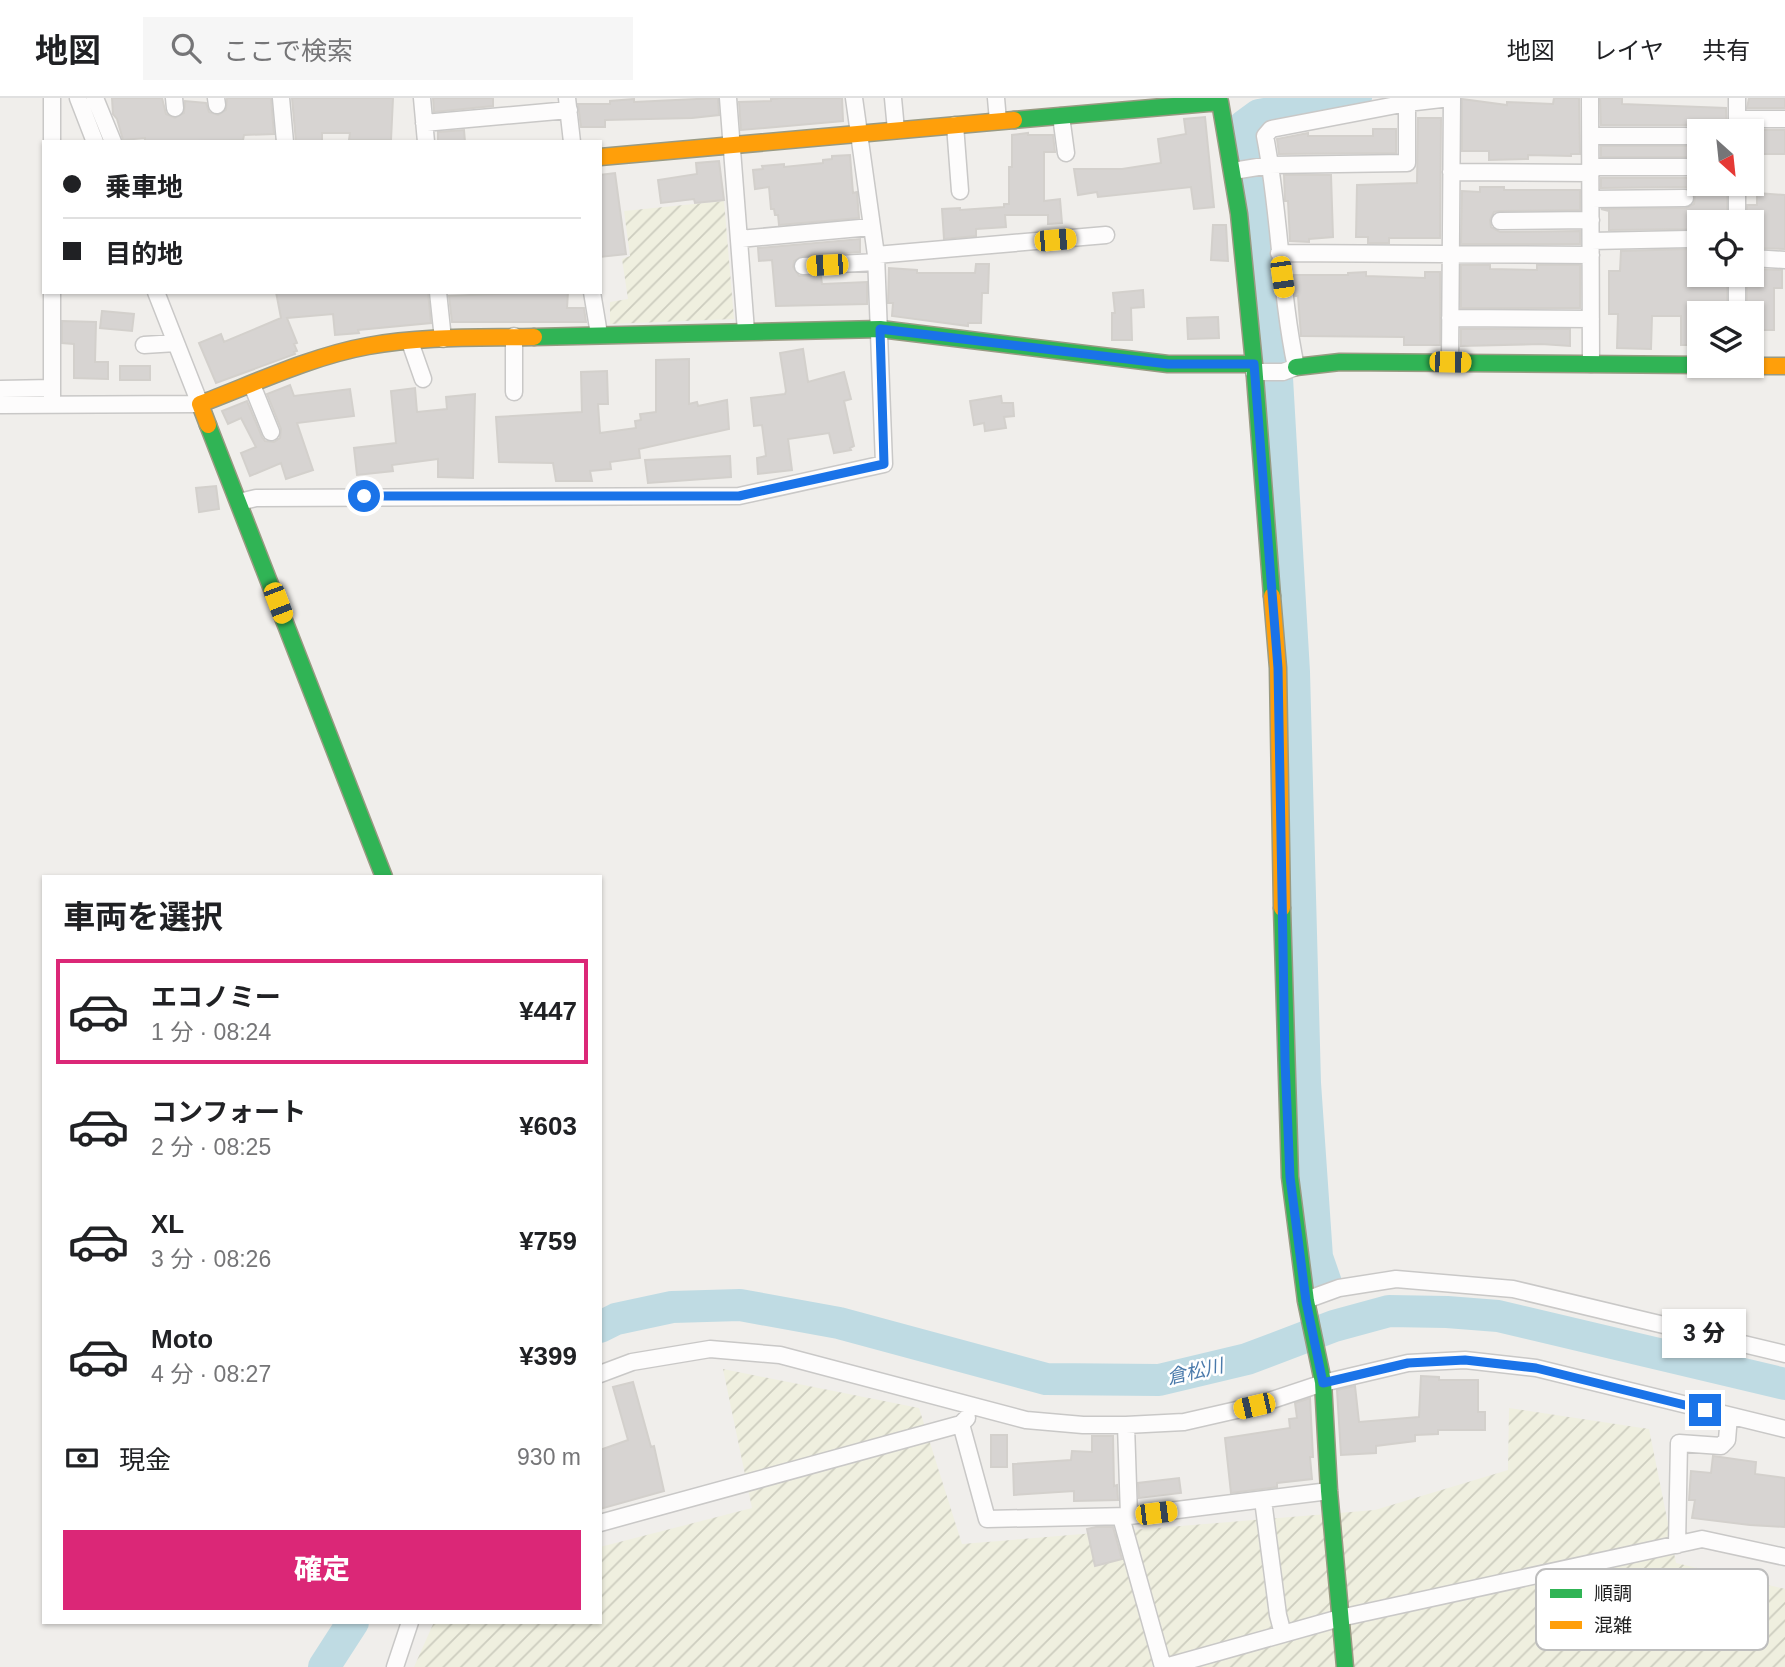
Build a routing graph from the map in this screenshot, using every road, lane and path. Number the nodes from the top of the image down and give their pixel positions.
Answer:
1 (52, 98) edge
2 (78, 98) edge
3 (95, 98) edge
4 (281, 98) edge
5 (422, 98) edge
6 (728, 98) edge
7 (854, 98) edge
8 (893, 98) edge
9 (996, 98) edge
10 (1451, 98) edge
11 (1590, 98) edge
12 (1737, 98) edge
13 (1220, 100) edge
14 (1407, 103) junction
15 (568, 104) edge
16 (1096, 106) edge
17 (1061, 116) junction
18 (1737, 119) edge
19 (1785, 119) edge
20 (998, 121) junction
21 (1764, 122) edge
22 (424, 123) junction
23 (956, 125) junction
24 (896, 130) junction
25 (858, 133) junction
26 (1591, 136) junction
27 (1687, 136) edge
28 (52, 140) edge
29 (94, 140) edge
30 (112, 140) edge
31 (285, 140) edge
32 (426, 140) edge
33 (572, 140) edge
34 (732, 145) junction
35 (1066, 153) dead end
36 (602, 156) edge
37 (1687, 167) edge
38 (1251, 168) junction
39 (1591, 170) junction
40 (1451, 172) junction
41 (960, 191) dead end
42 (1685, 198) dead end
43 (1591, 199) junction
44 (1591, 220) junction
45 (1500, 221) dead end
46 (871, 227) junction
47 (1106, 235) dead end
48 (739, 239) junction
49 (1687, 239) edge
50 (1591, 248) junction
51 (1279, 253) junction
52 (1450, 253) junction
53 (876, 259) junction
54 (1764, 259) edge
55 (1785, 260) edge
56 (803, 267) dead end
57 (52, 294) edge
58 (157, 294) edge
59 (438, 294) edge
60 (592, 294) edge
61 (1450, 318) junction
62 (1591, 319) junction
63 (880, 329) junction
64 (746, 331) junction
65 (599, 334) junction
66 (513, 336) junction
67 (443, 339) junction
68 (410, 342) junction
69 (176, 343) junction
70 (144, 345) dead end
71 (1450, 362) junction
72 (1591, 364) junction
73 (1687, 365) edge
74 (1764, 366) edge
75 (1785, 366) edge
76 (1258, 370) junction
77 (1289, 370) junction
78 (423, 379) dead end
79 (252, 385) junction
80 (0, 388) edge
81 (514, 392) dead end
82 (52, 397) junction
83 (200, 404) junction
84 (0, 405) edge
85 (271, 432) dead end
86 (239, 502) junction
87 (383, 875) edge
88 (1306, 1301) junction
89 (1785, 1354) edge
90 (602, 1373) edge
91 (1323, 1383) junction
92 (978, 1407) junction
93 (1729, 1416) junction
94 (961, 1424) junction
95 (1126, 1425) junction
96 (1785, 1429) edge
97 (1329, 1491) junction
98 (1263, 1500) junction
99 (1125, 1516) junction
100 (602, 1522) edge
101 (1677, 1545) junction
102 (1785, 1557) edge
103 (1566, 1569) edge
104 (1536, 1576) edge
105 (1340, 1618) junction
106 (409, 1624) edge
107 (1283, 1634) junction
108 (395, 1667) edge
109 (1164, 1667) edge
110 (1345, 1667) edge

1 - 28 street
2 - 29 street
3 - 30 street
4 - 31 street
5 - 22 street
6 - 34 street
7 - 25 street
8 - 24 street
9 - 20 street
10 - 14 street
10 - 40 street
11 - 26 street
12 - 18 street
13 - 16 street
13 - 38 street
14 - 38 street
14 - 38 street
15 - 22 street
15 - 33 street
16 - 17 street
17 - 20 street
17 - 35 street
19 - 21 street
20 - 23 street
22 - 32 street
23 - 24 street
23 - 41 street
24 - 25 street
25 - 34 street
25 - 46 street
26 - 27 street
26 - 39 street
34 - 36 street
34 - 48 street
37 - 39 street
38 - 51 street
38 - 76 street
39 - 40 street
39 - 43 street
40 - 52 street
42 - 43 street
43 - 44 street
44 - 45 street
44 - 50 street
46 - 48 street
46 - 53 street
47 - 53 street
48 - 64 street
49 - 50 street
50 - 52 street
50 - 62 street
51 - 52 street
51 - 77 street
52 - 61 street
53 - 56 street
53 - 63 street
54 - 55 street
57 - 82 street
58 - 69 street
59 - 67 street
60 - 65 street
61 - 62 street
61 - 71 street
62 - 72 street
63 - 64 street
63 - 76 street
63 - 86 street
64 - 65 street
65 - 66 street
66 - 67 street
66 - 81 street
67 - 68 street
68 - 78 street
68 - 79 street
69 - 70 street
69 - 83 street
71 - 72 street
71 - 77 street
72 - 73 street
74 - 75 street
76 - 77 street
76 - 88 street
79 - 83 street
79 - 85 street
80 - 82 street
82 - 83 street
82 - 84 street
83 - 86 street
86 - 87 street
88 - 89 street
88 - 91 street
90 - 92 street
91 - 93 street
91 - 95 street
91 - 97 street
92 - 94 street
92 - 95 street
93 - 96 street
93 - 101 street
94 - 99 street
94 - 100 street
95 - 99 street
97 - 98 street
97 - 105 street
98 - 99 street
98 - 107 street
99 - 109 street
101 - 102 street
101 - 103 street
104 - 105 street
105 - 107 street
105 - 110 street
106 - 108 street
107 - 109 street

